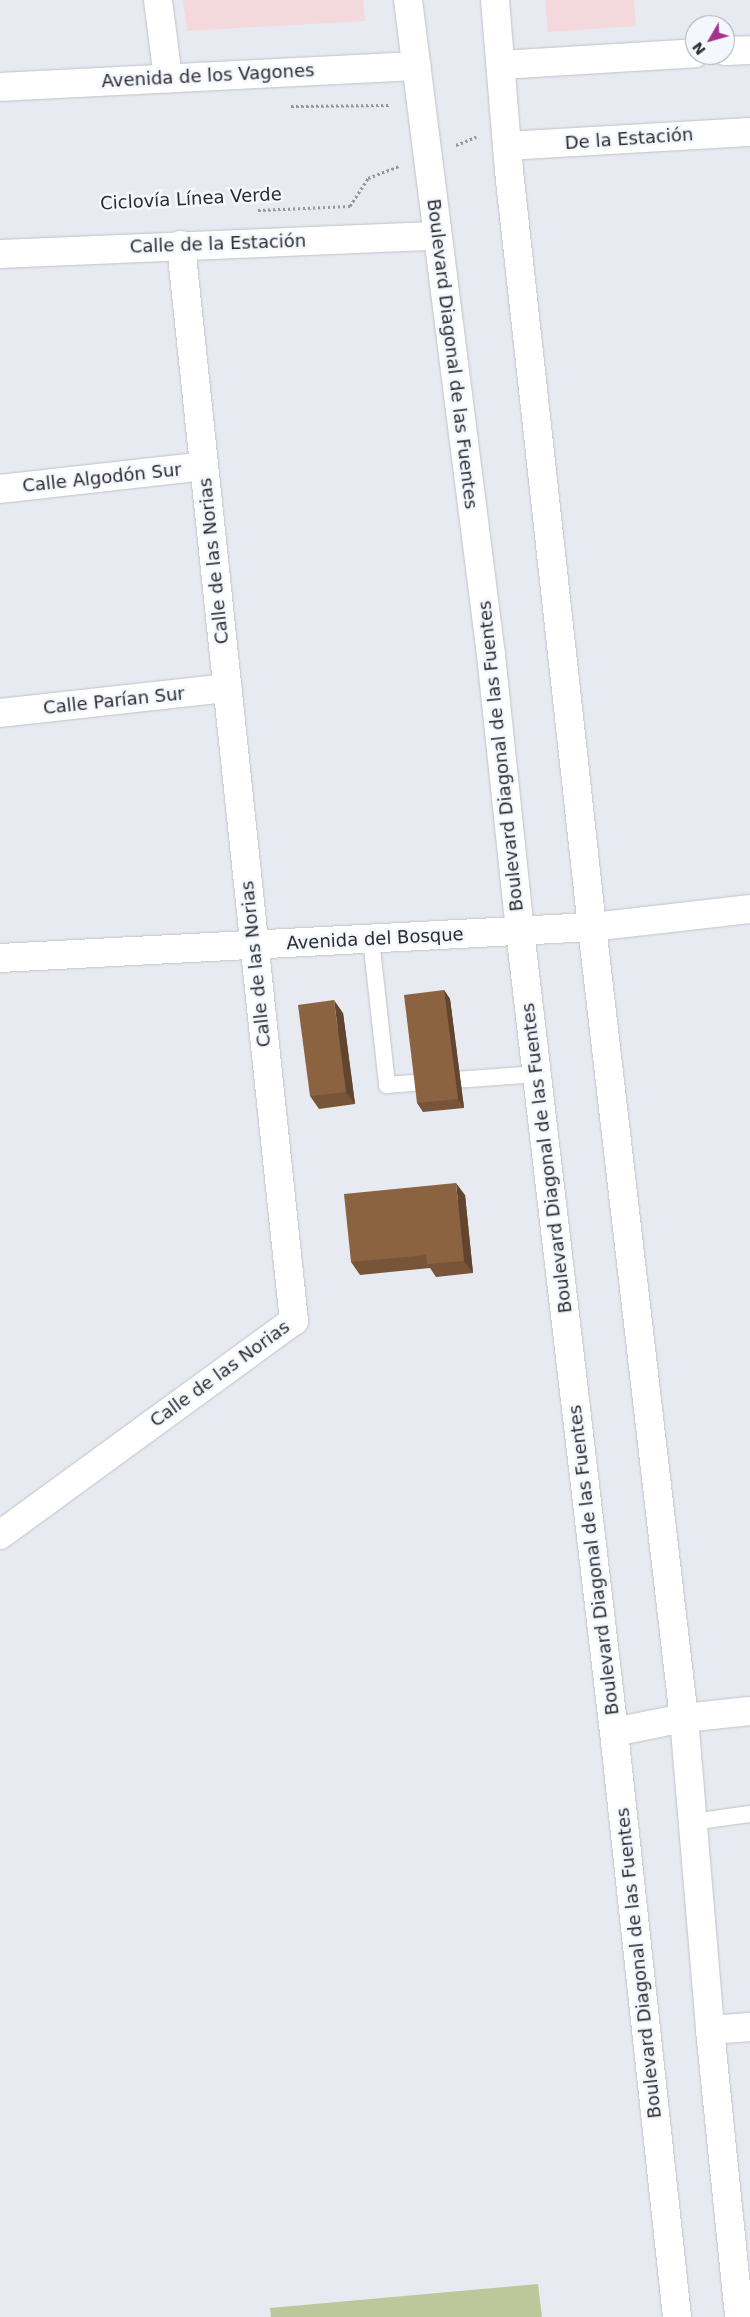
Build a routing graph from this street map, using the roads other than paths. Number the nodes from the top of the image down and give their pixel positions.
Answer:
1 (158, 0) edge
2 (408, 0) edge
3 (495, 0) edge
4 (750, 50) edge
5 (735, 51) edge
6 (685, 54) edge
7 (502, 65) junction
8 (416, 66) junction
9 (168, 78) junction
10 (0, 87) edge
11 (750, 132) edge
12 (507, 146) junction
13 (437, 236) junction
14 (181, 245) junction
15 (0, 254) edge
16 (204, 466) junction
17 (0, 489) edge
18 (228, 688) junction
19 (0, 713) edge
20 (750, 909) edge
21 (592, 927) junction
22 (520, 931) junction
23 (371, 939) junction
24 (254, 945) junction
25 (0, 958) edge
26 (537, 1074) junction
27 (0, 1535) edge
28 (750, 1711) edge
29 (684, 1718) junction
30 (614, 1732) junction
31 (750, 1814) edge
32 (692, 1822) junction
33 (750, 2027) edge
34 (710, 2030) junction
35 (677, 2317) edge
36 (739, 2317) edge

1 - 9 main road
2 - 8 main road, Boulevard Diagonal de las Fuentes
3 - 7 main road
4 - 5 main road
6 - 7 main road
7 - 12 main road
8 - 9 main road, Avenida de los Vagones
8 - 13 main road, Boulevard Diagonal de las Fuentes
9 - 10 main road, Avenida de los Vagones
11 - 12 main road, De la Estación
12 - 21 main road
13 - 14 main road, Calle de la Estación
13 - 22 main road, Boulevard Diagonal de las Fuentes
14 - 15 main road, Calle de la Estación
14 - 16 main road, Calle de las Norias
16 - 17 main road, Calle Algodón Sur
16 - 18 main road, Calle de las Norias
18 - 19 main road, Calle Parían Sur
18 - 24 main road, Calle de las Norias
20 - 21 main road, Avenida del Bosque
21 - 22 main road, Avenida del Bosque
21 - 29 main road
22 - 23 main road, Avenida del Bosque
22 - 26 main road, Boulevard Diagonal de las Fuentes
23 - 24 main road, Avenida del Bosque
23 - 26 lane
24 - 25 main road, Avenida del Bosque
24 - 27 main road, Calle de las Norias
26 - 30 main road, Boulevard Diagonal de las Fuentes
28 - 29 main road
29 - 30 main road
29 - 32 main road
30 - 35 main road, Boulevard Diagonal de las Fuentes
31 - 32 lane
32 - 34 main road
33 - 34 main road
34 - 36 main road

